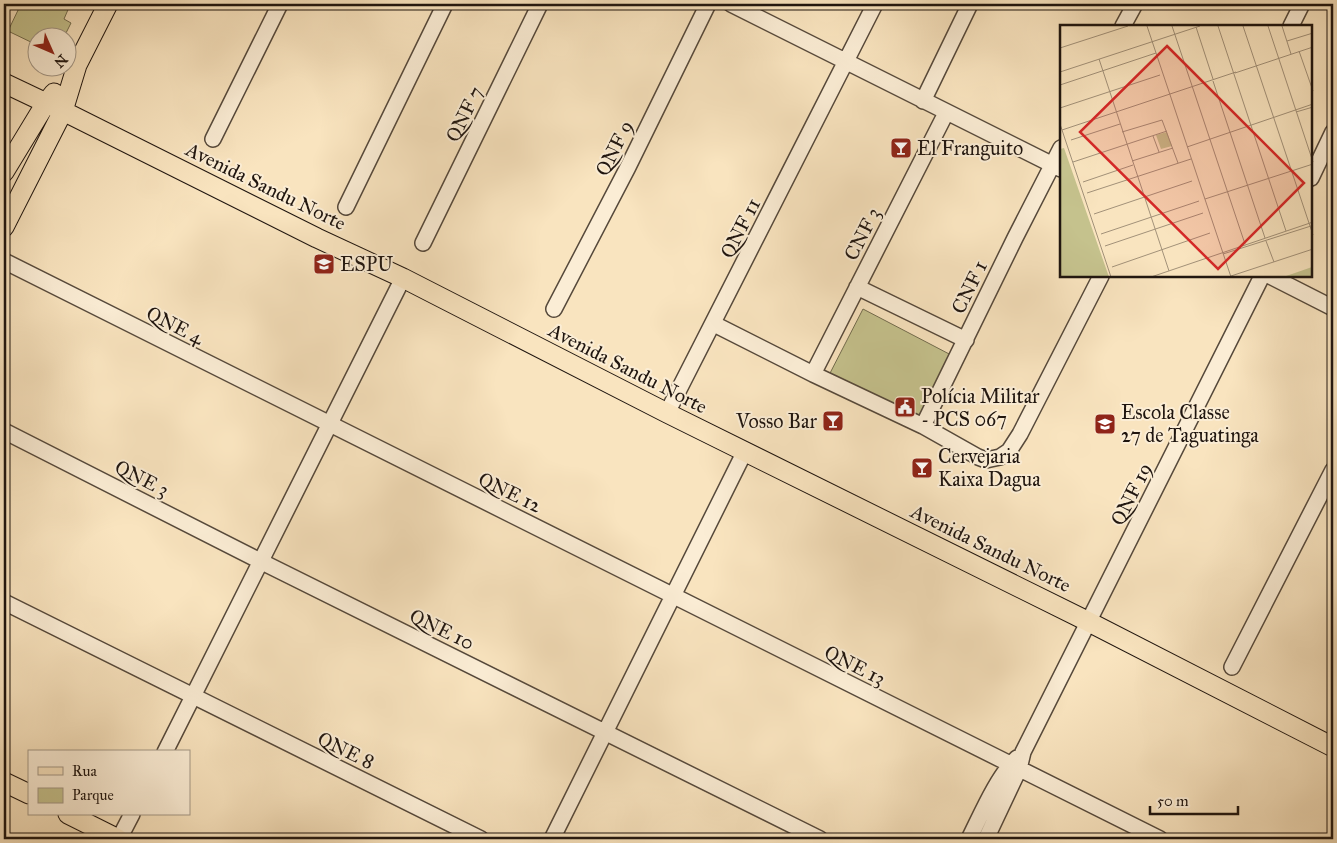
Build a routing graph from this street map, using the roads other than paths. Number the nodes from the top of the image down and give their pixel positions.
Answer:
1 (108, 4) edge
2 (280, 4) edge
3 (445, 4) edge
4 (540, 4) edge
5 (708, 4) edge
6 (731, 4) edge
7 (875, 4) edge
8 (970, 4) edge
9 (1135, 4) edge
10 (1302, 4) edge
11 (1124, 25) edge
12 (1292, 25) edge
13 (847, 61) junction
14 (78, 63) edge
15 (66, 78) edge
16 (73, 78) edge
17 (4, 83) edge
18 (923, 101) junction
19 (46, 103) junction
20 (63, 111) junction
21 (946, 113) junction
22 (1333, 132) edge
23 (213, 139) dead end
24 (1060, 152) edge
25 (1056, 167) edge
26 (5, 170) edge
27 (1312, 176) edge
28 (26, 182) junction
29 (346, 207) dead end
30 (6, 215) edge
31 (423, 243) dead end
32 (4, 261) edge
33 (403, 278) junction
34 (1100, 278) edge
35 (1261, 278) edge
36 (1274, 278) edge
37 (858, 287) junction
38 (1333, 308) edge
39 (554, 310) dead end
40 (714, 324) junction
41 (966, 340) junction
42 (813, 374) junction
43 (667, 413) junction
44 (329, 424) junction
45 (923, 426) junction
46 (4, 430) edge
47 (745, 452) junction
48 (1333, 470) edge
49 (262, 562) junction
50 (673, 596) junction
51 (4, 602) edge
52 (1089, 622) junction
53 (1232, 667) dead end
54 (193, 697) junction
55 (605, 732) junction
56 (1333, 747) edge
57 (166, 750) edge
58 (1014, 767) junction
59 (4, 782) edge
60 (28, 794) edge
61 (72, 816) edge
62 (131, 816) edge
63 (119, 839) edge
64 (480, 839) edge
65 (552, 839) edge
66 (820, 839) edge
67 (970, 839) edge
68 (986, 839) edge
69 (1160, 839) edge

1 - 14 main road
2 - 23 street
3 - 29 street
4 - 31 street, QNF 7
5 - 39 street, QNF 9
6 - 13 street
7 - 13 street, QNF 11
8 - 18 street
9 - 11 street
10 - 12 street
13 - 18 street
13 - 40 street, QNF 11
15 - 19 main road
16 - 20 main road
17 - 19 main road, Avenida Sandu Norte
18 - 21 street
19 - 20 main road, Avenida Sandu Norte
19 - 26 main road
20 - 28 main road
20 - 33 main road, Avenida Sandu Norte
21 - 25 street
21 - 37 street, CNF 3
22 - 27 street
24 - 25 street, CNF 1
25 - 41 street, CNF 1
26 - 28 main road
28 - 30 main road
32 - 44 street, QNE 4
33 - 43 main road, Avenida Sandu Norte
33 - 44 street
34 - 45 street
35 - 52 street, QNF 19
36 - 38 street
37 - 41 street
37 - 42 street, CNF 3
40 - 42 street
40 - 43 street, QNF 11
41 - 45 street, CNF 1
42 - 45 street
43 - 47 main road, Avenida Sandu Norte
44 - 49 street
44 - 50 street, QNE 12
46 - 49 street, QNE 3
47 - 50 street
47 - 52 main road, Avenida Sandu Norte
48 - 53 street
49 - 54 street
49 - 55 street, QNE 10
50 - 55 street
50 - 58 street, QNE 13
51 - 54 street, QNE 8
52 - 56 main road, Avenida Sandu Norte
52 - 58 street, QNF 19
54 - 57 street
54 - 64 street, QNE 8
55 - 65 street
55 - 66 street, QNE 10
58 - 67 street
58 - 68 street
58 - 69 street, QNE 13
59 - 60 main road
61 - 63 main road
62 - 63 street

